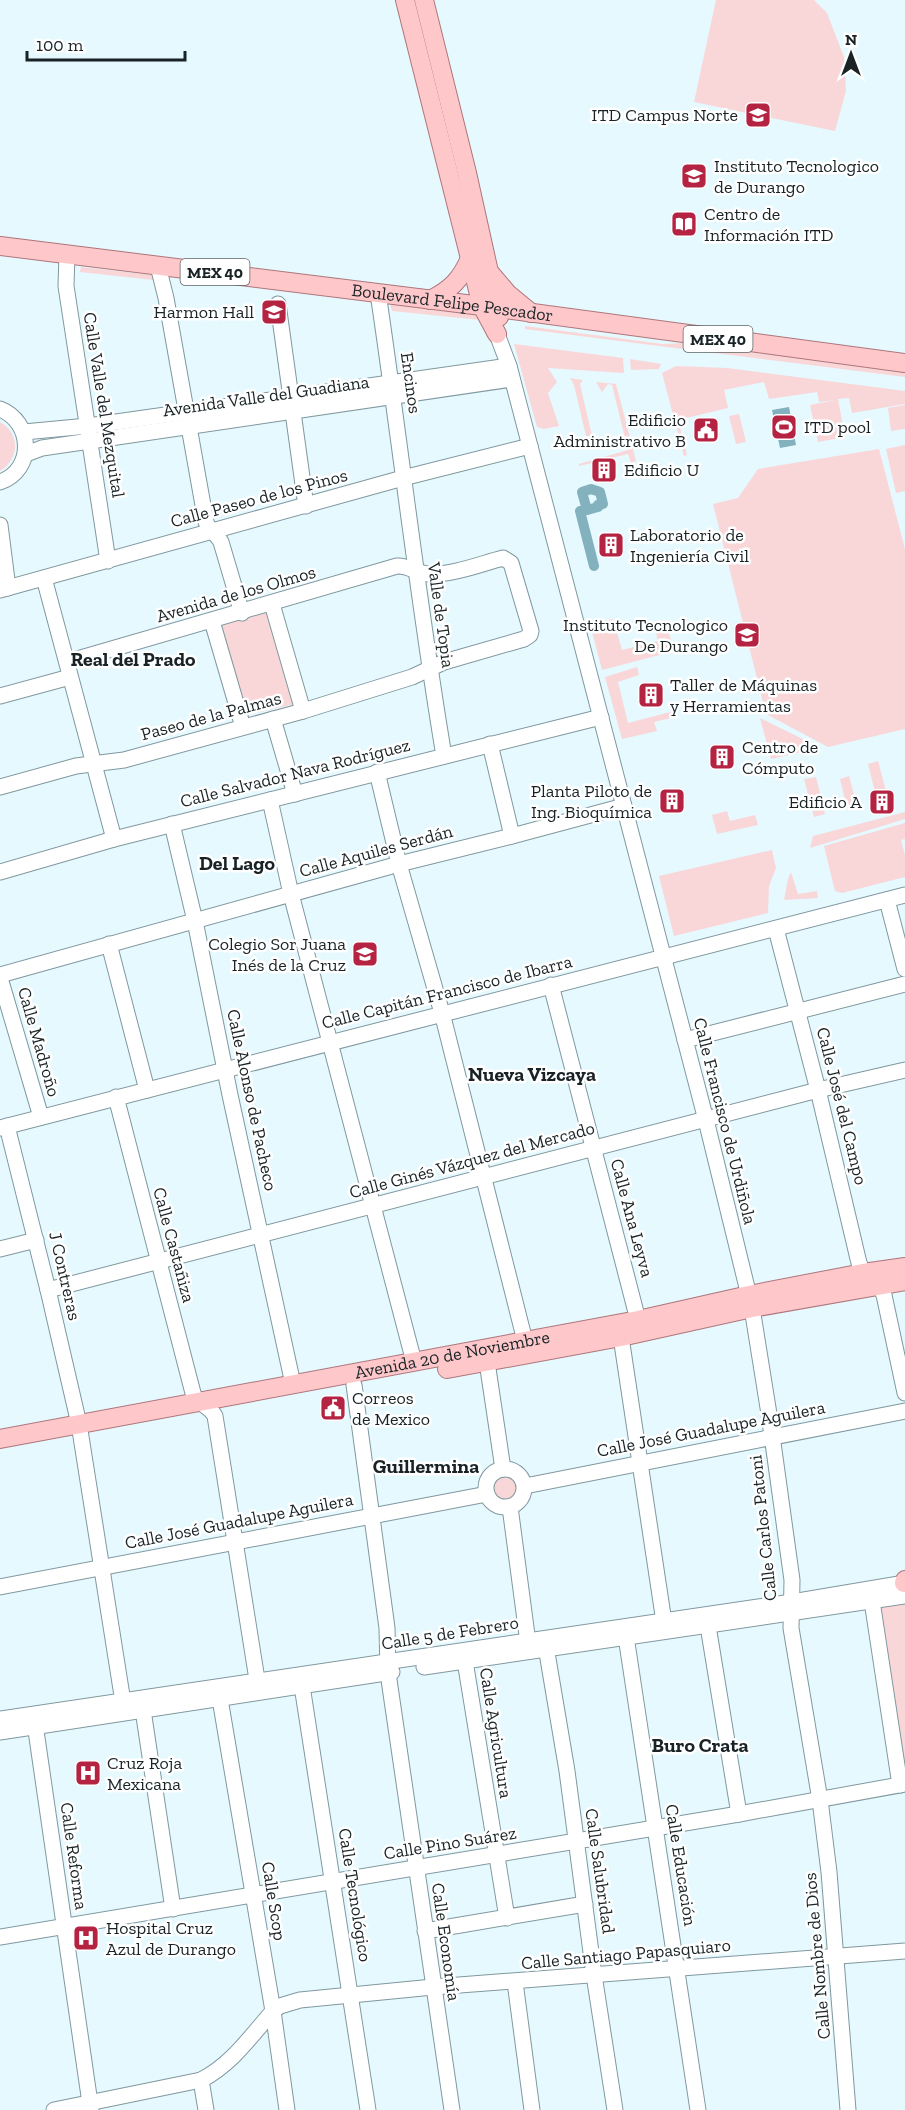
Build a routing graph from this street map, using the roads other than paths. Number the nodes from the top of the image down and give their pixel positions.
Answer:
1 (405, 0) edge
2 (424, 0) edge
3 (0, 246) edge
4 (67, 254) junction
5 (470, 258) junction
6 (158, 266) junction
7 (488, 270) junction
8 (378, 293) junction
9 (430, 300) junction
10 (278, 304) dead end
11 (490, 307) junction
12 (531, 313) junction
13 (497, 334) joint
14 (905, 363) edge
15 (511, 373) junction
16 (393, 390) junction
17 (292, 405) junction
18 (0, 409) edge
19 (187, 420) junction
20 (24, 432) junction
21 (89, 434) junction
22 (530, 446) junction
23 (26, 454) junction
24 (403, 478) junction
25 (0, 482) edge
26 (306, 506) junction
27 (0, 525) edge
28 (211, 531) junction
29 (108, 561) junction
30 (415, 571) junction
31 (44, 578) junction
32 (4, 589) edge
33 (272, 604) junction
34 (242, 613) junction
35 (212, 621) junction
36 (429, 669) junction
37 (69, 670) junction
38 (0, 696) edge
39 (303, 711) junction
40 (601, 717) junction
41 (273, 719) junction
42 (243, 727) junction
43 (490, 744) junction
44 (444, 756) junction
45 (94, 764) junction
46 (377, 772) junction
47 (0, 787) edge
48 (295, 794) junction
49 (270, 800) junction
50 (624, 806) junction
51 (172, 824) junction
52 (512, 836) junction
53 (114, 839) junction
54 (399, 864) junction
55 (0, 872) edge
56 (291, 894) junction
57 (905, 895) edge
58 (887, 900) junction
59 (195, 921) junction
60 (776, 929) junction
61 (109, 944) junction
62 (663, 957) junction
63 (905, 969) edge
64 (0, 977) edge
65 (905, 984) edge
66 (551, 985) junction
67 (798, 1011) junction
68 (442, 1013) junction
69 (685, 1040) junction
70 (330, 1042) junction
71 (225, 1069) junction
72 (905, 1070) edge
73 (147, 1089) junction
74 (818, 1090) junction
75 (116, 1097) junction
76 (41, 1117) junction
77 (705, 1120) junction
78 (4, 1127) edge
79 (594, 1149) junction
80 (483, 1177) junction
81 (373, 1206) junction
82 (261, 1235) junction
83 (36, 1240) junction
84 (0, 1249) edge
85 (159, 1262) junction
86 (905, 1267) edge
87 (863, 1273) junction
88 (905, 1281) edge
89 (879, 1286) junction
90 (48, 1290) junction
91 (750, 1302) junction
92 (638, 1320) junction
93 (621, 1337) junction
94 (525, 1341) junction
95 (414, 1362) junction
96 (487, 1362) junction
97 (293, 1384) junction
98 (354, 1385) junction
99 (905, 1393) edge
100 (205, 1406) junction
101 (905, 1411) edge
102 (80, 1430) junction
103 (772, 1436) junction
104 (0, 1439) edge
105 (0, 1451) edge
106 (640, 1463) junction
107 (503, 1469) junction
108 (525, 1486) junction
109 (487, 1494) junction
110 (510, 1507) junction
111 (371, 1515) junction
112 (236, 1542) junction
113 (102, 1568) junction
114 (905, 1582) edge
115 (0, 1587) edge
116 (905, 1596) edge
117 (872, 1601) junction
118 (792, 1608) junction
119 (664, 1622) junction
120 (708, 1626) junction
121 (625, 1632) junction
122 (546, 1643) junction
123 (529, 1646) junction
124 (465, 1661) junction
125 (387, 1668) junction
126 (302, 1686) junction
127 (258, 1687) junction
128 (220, 1699) junction
129 (123, 1702) junction
130 (144, 1710) junction
131 (0, 1719) edge
132 (34, 1720) junction
133 (0, 1732) edge
134 (902, 1785) edge
135 (820, 1800) junction
136 (739, 1814) junction
137 (656, 1828) junction
138 (576, 1841) junction
139 (495, 1855) junction
140 (416, 1868) junction
141 (333, 1882) junction
142 (253, 1896) junction
143 (585, 1904) junction
144 (173, 1909) junction
145 (507, 1918) junction
146 (65, 1927) junction
147 (425, 1931) junction
148 (0, 1937) edge
149 (905, 1951) edge
150 (837, 1957) junction
151 (677, 1969) junction
152 (594, 1976) junction
153 (515, 1982) junction
154 (433, 1987) junction
155 (351, 1994) junction
156 (273, 2011) junction
157 (201, 2080) junction
158 (91, 2106) edge
159 (54, 2110) edge
160 (206, 2110) edge
161 (287, 2110) edge
162 (368, 2110) edge
163 (452, 2110) edge
164 (532, 2110) edge
165 (615, 2110) edge
166 (698, 2110) edge
167 (848, 2110) edge

1 - 5 main road
2 - 7 main road
3 - 4 main road, Boulevard Felipe Pescador / MEX 40
4 - 6 main road, Boulevard Felipe Pescador / MEX 40
4 - 21 street, Calle Valle del Mezquital
5 - 9 main road
5 - 11 main road
6 - 8 main road, Boulevard Felipe Pescador / MEX 40
6 - 19 street
7 - 11 main road
7 - 12 main road
8 - 9 main road, Boulevard Felipe Pescador / MEX 40
8 - 16 street, Encinos
9 - 11 main road, Boulevard Felipe Pescador / MEX 40
10 - 17 street
11 - 12 main road, Boulevard Felipe Pescador / MEX 40
11 - 13 main road
12 - 14 main road, Boulevard Felipe Pescador / MEX 40
13 - 15 street, Calle Francisco de Urdiñola
15 - 16 street, Avenida Valle del Guadiana
15 - 22 street, Calle Francisco de Urdiñola
16 - 17 street, Avenida Valle del Guadiana
16 - 24 street, Encinos
17 - 19 street, Avenida Valle del Guadiana
17 - 26 street
18 - 20 street
19 - 21 street, Avenida Valle del Guadiana
19 - 28 street
20 - 21 street, Avenida Valle del Guadiana
20 - 23 street
21 - 23 street, Avenida Valle del Guadiana
21 - 29 street, Calle Valle del Mezquital
22 - 24 street, Calle Paseo de los Pinos
22 - 40 street, Calle Francisco de Urdiñola
23 - 25 street
24 - 26 street, Calle Paseo de los Pinos
24 - 30 street, Valle de Topia
26 - 28 street, Calle Paseo de los Pinos
27 - 32 street
28 - 29 street, Calle Paseo de los Pinos
28 - 34 street
29 - 31 street, Calle Paseo de los Pinos
30 - 33 street, Avenida de los Olmos
30 - 36 street, Valle de Topia
30 - 36 street, Avenida de los Olmos
31 - 32 street, Calle Paseo de los Pinos
31 - 37 street
33 - 34 street, Avenida de los Olmos
33 - 39 street
34 - 35 street, Avenida de los Olmos
35 - 37 street, Avenida de los Olmos
35 - 42 street
36 - 39 street, Paseo de la Palmas
36 - 44 street, Valle de Topia
37 - 38 street, Avenida de los Olmos
37 - 45 street
39 - 41 street, Paseo de la Palmas
40 - 43 street, Calle Salvador Nava Rodríguez
40 - 50 street, Calle Francisco de Urdiñola
41 - 42 street, Paseo de la Palmas
41 - 48 street
42 - 45 street, Paseo de la Palmas
43 - 44 street, Calle Salvador Nava Rodríguez
43 - 52 street
44 - 46 street, Calle Salvador Nava Rodríguez
45 - 47 street, Paseo de la Palmas
45 - 53 street
46 - 48 street, Calle Salvador Nava Rodríguez
46 - 54 street
48 - 49 street, Calle Salvador Nava Rodríguez
49 - 51 street, Calle Salvador Nava Rodríguez
49 - 56 street
50 - 52 street, Calle Aquiles Serdán
50 - 62 street, Calle Francisco de Urdiñola
51 - 53 street, Calle Salvador Nava Rodríguez
51 - 59 street, Calle Alonso de Pacheco
52 - 54 street, Calle Aquiles Serdán
53 - 55 street, Calle Salvador Nava Rodríguez
54 - 56 street, Calle Aquiles Serdán
54 - 68 street
56 - 59 street, Calle Aquiles Serdán
56 - 70 street
57 - 58 street, Calle Capitán Francisco de Ibarra
58 - 60 street, Calle Capitán Francisco de Ibarra
58 - 63 street
59 - 61 street, Calle Aquiles Serdán
59 - 71 street, Calle Alonso de Pacheco
60 - 62 street, Calle Capitán Francisco de Ibarra
60 - 67 street, Calle José del Campo
61 - 64 street, Calle Aquiles Serdán
61 - 73 street
62 - 66 street, Calle Capitán Francisco de Ibarra
62 - 69 street, Calle Francisco de Urdiñola
64 - 76 street, Calle Madroño
65 - 67 street
66 - 68 street, Calle Capitán Francisco de Ibarra
66 - 79 street, Calle Ana Leyva
67 - 69 street
67 - 74 street, Calle José del Campo
68 - 70 street, Calle Capitán Francisco de Ibarra
68 - 80 street
69 - 77 street, Calle Francisco de Urdiñola
70 - 71 street, Calle Capitán Francisco de Ibarra
70 - 81 street
71 - 73 street, Calle Capitán Francisco de Ibarra
71 - 82 street, Calle Alonso de Pacheco
72 - 74 street, Calle Ginés Vázquez del Mercado
73 - 75 street, Calle Capitán Francisco de Ibarra
74 - 77 street, Calle Ginés Vázquez del Mercado
74 - 87 street, Calle José del Campo
75 - 76 street, Calle Capitán Francisco de Ibarra
75 - 85 street, Calle Castañiza
76 - 78 street, Calle Capitán Francisco de Ibarra
77 - 79 street, Calle Ginés Vázquez del Mercado
77 - 91 street, Calle Francisco de Urdiñola
78 - 83 street, J Contreras
79 - 80 street, Calle Ginés Vázquez del Mercado
79 - 92 street, Calle Ana Leyva
80 - 81 street, Calle Ginés Vázquez del Mercado
80 - 94 street
81 - 82 street, Calle Ginés Vázquez del Mercado
81 - 95 street
82 - 85 street, Calle Ginés Vázquez del Mercado
82 - 97 street, Calle Alonso de Pacheco
83 - 84 street
83 - 90 street, J Contreras
85 - 90 street, Calle Ginés Vázquez del Mercado
85 - 100 street, Calle Castañiza
86 - 87 main road, Avenida 20 de Noviembre
87 - 89 street
87 - 91 main road, Avenida 20 de Noviembre
88 - 89 main road, Avenida 20 de Noviembre
89 - 91 main road, Avenida 20 de Noviembre
89 - 99 street
90 - 102 street, J Contreras
91 - 92 main road, Avenida 20 de Noviembre
91 - 93 main road, Avenida 20 de Noviembre
91 - 103 street, Calle Carlos Patoni
92 - 94 main road, Avenida 20 de Noviembre
93 - 96 main road, Avenida 20 de Noviembre
93 - 106 street
94 - 95 main road, Avenida 20 de Noviembre
95 - 97 main road, Avenida 20 de Noviembre
96 - 98 main road, Avenida 20 de Noviembre
96 - 107 street
97 - 100 main road, Avenida 20 de Noviembre
98 - 100 main road, Avenida 20 de Noviembre
98 - 111 street, Calle Economía
100 - 102 main road, Avenida 20 de Noviembre
100 - 112 street, Calle Castañiza
101 - 103 street, Calle José Guadalupe Aguilera
102 - 104 main road, Avenida 20 de Noviembre
102 - 105 main road, Avenida 20 de Noviembre
102 - 113 street, J Contreras
103 - 106 street, Calle José Guadalupe Aguilera
103 - 118 street, Calle Carlos Patoni
106 - 108 street, Calle José Guadalupe Aguilera
106 - 119 street
107 - 108 street
107 - 109 street
108 - 110 street
109 - 110 street
109 - 111 street, Calle José Guadalupe Aguilera
110 - 123 street
111 - 112 street, Calle José Guadalupe Aguilera
111 - 125 street, Calle Economía
112 - 113 street, Calle José Guadalupe Aguilera
112 - 127 street, Calle Castañiza
113 - 115 street, Calle José Guadalupe Aguilera
113 - 129 street, J Contreras
114 - 118 street, Calle 5 de Febrero
116 - 117 street, Calle 5 de Febrero
117 - 118 street, Calle 5 de Febrero
117 - 134 street
118 - 119 street, Calle 5 de Febrero
118 - 120 street, Calle 5 de Febrero
118 - 135 street, Calle Carlos Patoni
119 - 121 street, Calle 5 de Febrero
120 - 121 street, Calle 5 de Febrero
120 - 136 street
121 - 122 street, Calle 5 de Febrero
121 - 137 street, Calle Educación
122 - 123 street, Calle 5 de Febrero
122 - 138 street, Calle Salubridad
123 - 124 street, Calle 5 de Febrero
123 - 125 street, Calle 5 de Febrero
124 - 125 street, Calle 5 de Febrero
124 - 139 street, Calle Agricultura
125 - 126 street, Calle 5 de Febrero
125 - 127 street, Calle 5 de Febrero
125 - 140 street, Calle Economía
126 - 127 street, Calle 5 de Febrero
126 - 141 street, Calle Tecnológico
127 - 128 street, Calle 5 de Febrero
127 - 129 street, Calle 5 de Febrero
128 - 130 street, Calle 5 de Febrero
128 - 142 street, Calle Scop
129 - 132 street, Calle 5 de Febrero
130 - 132 street, Calle 5 de Febrero
130 - 144 street
131 - 132 street, Calle 5 de Febrero
132 - 133 street, Calle 5 de Febrero
132 - 146 street, Calle Reforma
134 - 135 street, Calle Pino Suárez
135 - 136 street, Calle Pino Suárez
135 - 150 street, Calle Nombre de Dios
136 - 137 street, Calle Pino Suárez
137 - 138 street, Calle Pino Suárez
137 - 151 street, Calle Educación
138 - 139 street, Calle Pino Suárez
138 - 143 street, Calle Salubridad
139 - 140 street, Calle Pino Suárez
139 - 145 street, Calle Agricultura
140 - 141 street, Calle Pino Suárez
140 - 147 street, Calle Economía
141 - 142 street, Calle Pino Suárez
141 - 155 street, Calle Tecnológico
142 - 144 street, Calle Pino Suárez
142 - 156 street, Calle Scop
143 - 145 street
143 - 152 street, Calle Salubridad
144 - 146 street, Calle Pino Suárez
145 - 147 street
146 - 148 street, Calle Pino Suárez
146 - 158 street, Calle Reforma
147 - 154 street, Calle Economía
149 - 150 street, Calle Santiago Papasquiaro
150 - 151 street, Calle Santiago Papasquiaro
150 - 167 street, Calle Nombre de Dios
151 - 152 street, Calle Santiago Papasquiaro
151 - 166 street, Calle Educación
152 - 153 street, Calle Santiago Papasquiaro
152 - 165 street, Calle Salubridad
153 - 154 street, Calle Santiago Papasquiaro
153 - 164 street
154 - 155 street, Calle Santiago Papasquiaro
154 - 163 street, Calle Economía
155 - 156 street, Calle Santiago Papasquiaro
155 - 162 street, Calle Tecnológico
156 - 157 street
156 - 161 street, Calle Scop
157 - 158 street
157 - 160 street
158 - 159 street

